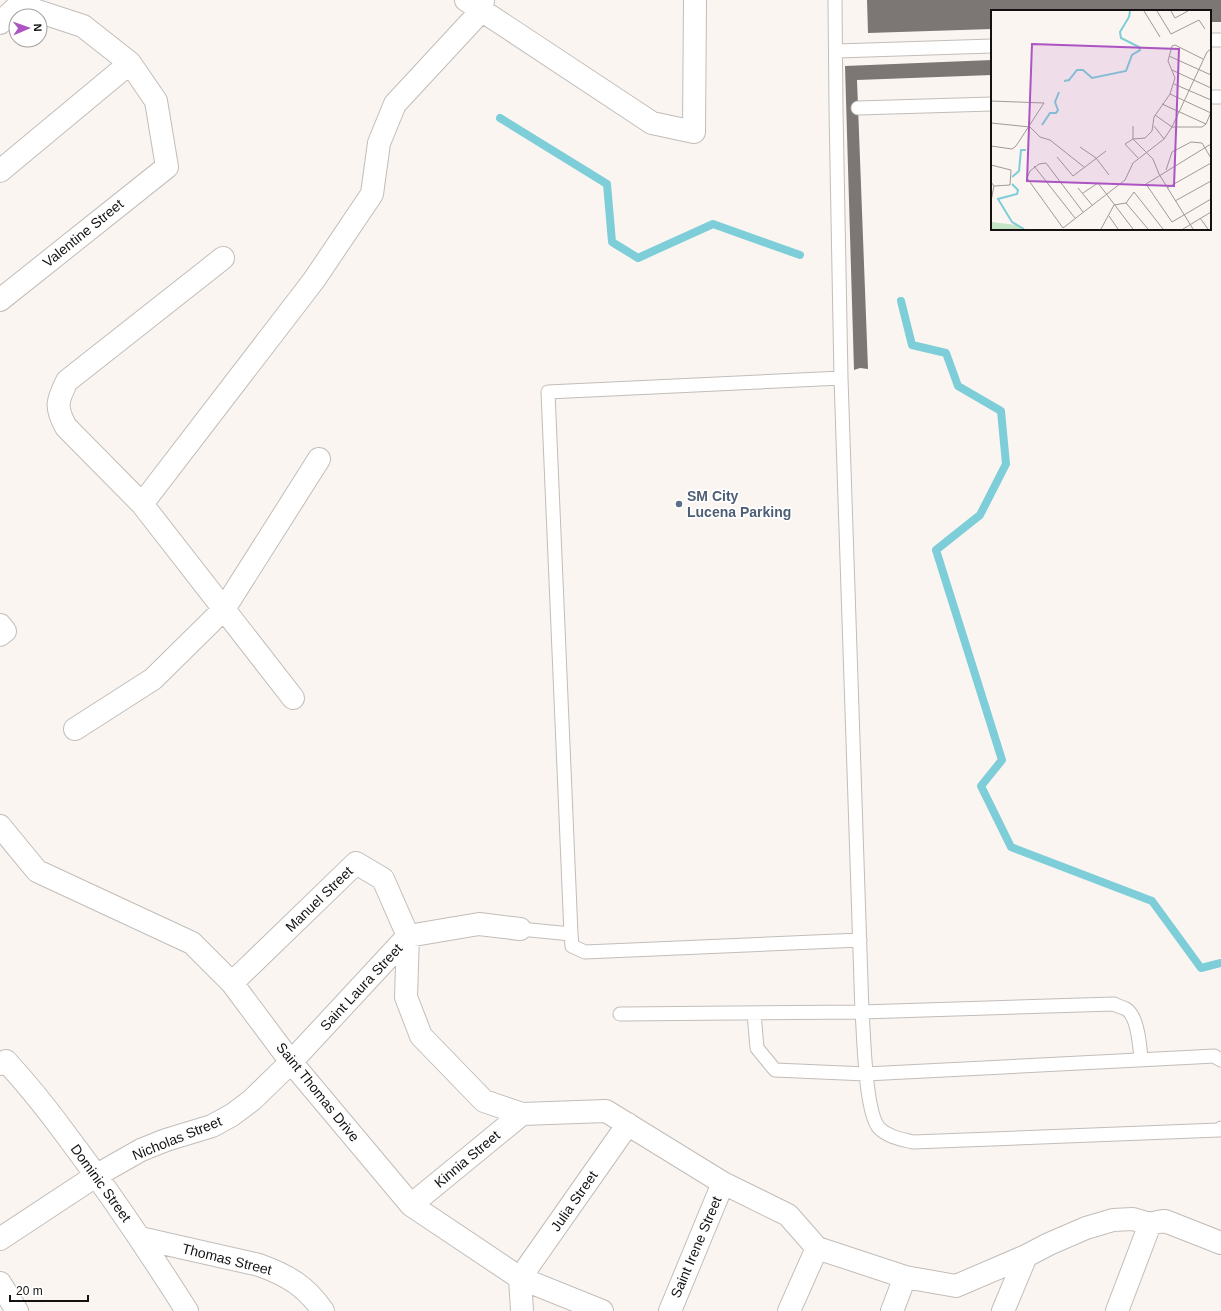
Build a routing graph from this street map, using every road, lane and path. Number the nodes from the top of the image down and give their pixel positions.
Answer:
1 (695, 0) edge
2 (835, 0) edge
3 (477, 3) edge
4 (0, 23) edge
5 (991, 46) edge
6 (836, 51) junction
7 (130, 63) junction
8 (991, 104) edge
9 (847, 108) junction
10 (0, 171) edge
11 (223, 258) dead end
12 (0, 300) edge
13 (841, 378) junction
14 (319, 459) dead end
15 (142, 504) junction
16 (224, 609) junction
17 (0, 625) edge
18 (0, 635) edge
19 (293, 698) dead end
20 (75, 729) dead end
21 (0, 826) edge
22 (520, 929) joint
23 (571, 934) junction
24 (408, 936) junction
25 (860, 940) junction
26 (232, 983) junction
27 (862, 1012) junction
28 (754, 1013) junction
29 (620, 1014) dead end
30 (1141, 1060) junction
31 (1221, 1060) edge
32 (3, 1062) edge
33 (291, 1062) junction
34 (866, 1074) junction
35 (522, 1114) junction
36 (232, 1115) joint
37 (628, 1124) junction
38 (1221, 1128) edge
39 (97, 1175) junction
40 (723, 1183) junction
41 (411, 1205) junction
42 (1150, 1224) junction
43 (140, 1238) junction
44 (0, 1239) edge
45 (1221, 1243) edge
46 (817, 1248) junction
47 (1026, 1256) junction
48 (905, 1277) junction
49 (520, 1278) junction
50 (0, 1283) edge
51 (17, 1311) edge
52 (187, 1311) edge
53 (323, 1311) edge
54 (522, 1311) edge
55 (602, 1311) edge
56 (670, 1311) edge
57 (789, 1311) edge
58 (892, 1311) edge
59 (1003, 1311) edge
60 (1117, 1311) edge

1 - 3 street
2 - 6 lane
3 - 15 street
4 - 7 street
5 - 6 lane
6 - 9 lane
7 - 10 street
7 - 12 street, Valentine Street
8 - 9 lane
9 - 13 lane
11 - 15 street
13 - 23 lane
13 - 25 lane
14 - 16 street
15 - 16 street
16 - 19 street
16 - 20 street
17 - 18 street
21 - 26 street, Saint Thomas Drive
22 - 23 lane
22 - 24 street, Saint Laura Street
23 - 25 lane
24 - 26 street, Manuel Street
24 - 33 street, Saint Laura Street
24 - 35 street
25 - 27 lane
26 - 33 street, Saint Thomas Drive
27 - 28 lane
27 - 30 lane
27 - 34 lane
28 - 29 lane
28 - 34 lane
30 - 31 lane
30 - 34 lane
32 - 39 street, Dominic Street
33 - 36 street, Saint Laura Street
33 - 41 street, Saint Thomas Drive
34 - 38 lane
35 - 37 street
35 - 41 street, Kinnia Street
36 - 39 street, Nicholas Street
37 - 40 street
37 - 49 street, Julia Street
39 - 43 street, Dominic Street
39 - 44 street, Nicholas Street
40 - 46 street
40 - 56 street, Saint Irene Street
41 - 49 street, Saint Thomas Drive
42 - 45 street
42 - 47 street
42 - 60 street
43 - 52 street, Dominic Street
43 - 53 street, Thomas Street
46 - 48 street
46 - 57 street
47 - 48 street
47 - 59 street
48 - 58 street
49 - 54 street
49 - 55 street, Saint Thomas Drive
50 - 51 street

